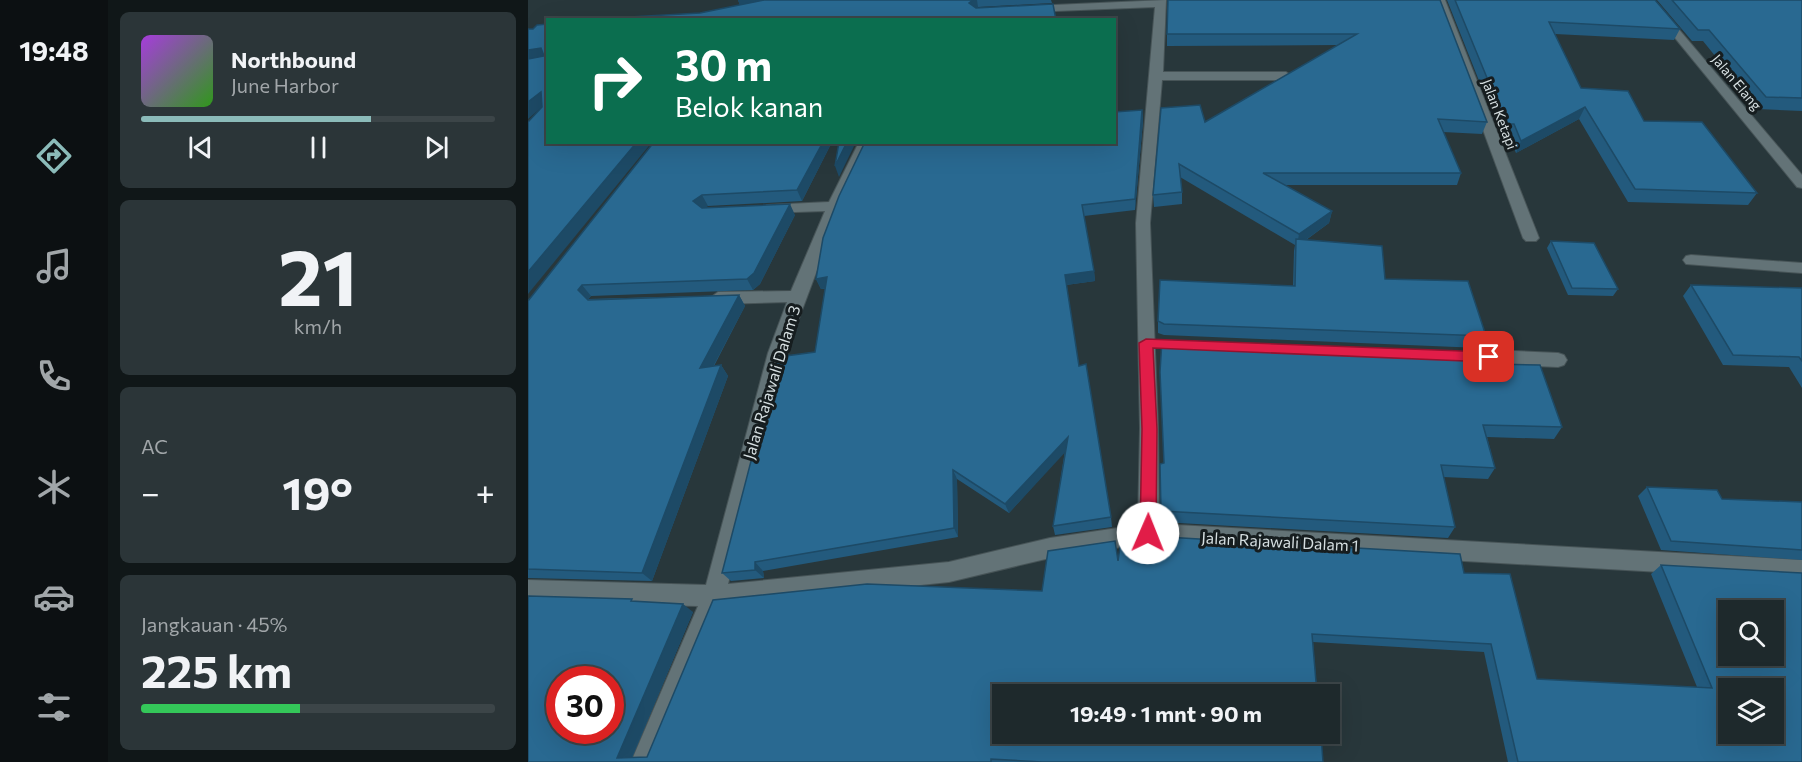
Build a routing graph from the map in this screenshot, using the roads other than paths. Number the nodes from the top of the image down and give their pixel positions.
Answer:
1 (1440, 0) edge
2 (1649, 0) edge
3 (1160, 2) edge
4 (1023, 10) edge
5 (1157, 76) junction
6 (1286, 76) edge
7 (865, 144) edge
8 (1802, 184) edge
9 (834, 206) junction
10 (754, 210) edge
11 (1531, 238) dead end
12 (1691, 260) dead end
13 (1802, 268) edge
14 (797, 296) junction
15 (703, 299) edge
16 (1146, 343) junction
17 (1170, 344) edge
18 (1452, 356) edge
19 (1558, 360) dead end
20 (1148, 533) junction
21 (1802, 570) edge
22 (528, 591) edge
23 (714, 596) junction
24 (644, 762) edge

1 - 11 street, Jalan Ketapi
2 - 8 street, Jalan Elang
3 - 4 street
3 - 5 street
5 - 6 street
5 - 16 street
7 - 9 street, Jalan Rajawali Dalam 3
9 - 10 street
9 - 14 street, Jalan Rajawali Dalam 3
12 - 13 street
14 - 15 street
14 - 23 street, Jalan Rajawali Dalam 3
16 - 17 street
16 - 20 street
18 - 19 street
20 - 21 street, Jalan Rajawali Dalam 1
20 - 23 street, Jalan Rajawali Dalam 1
22 - 23 street, Jalan Rajawali Dalam 1
23 - 24 street, Jalan Rajawali Dalam 3

